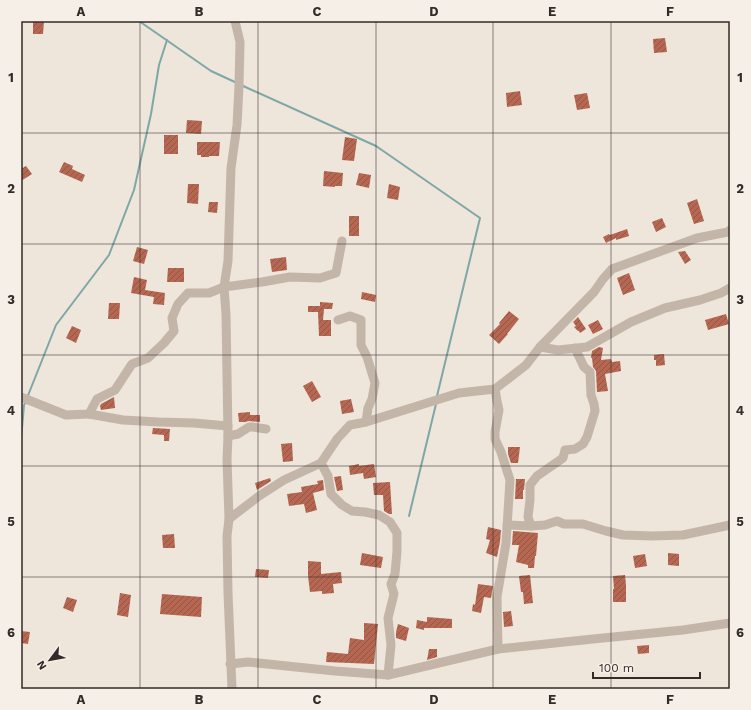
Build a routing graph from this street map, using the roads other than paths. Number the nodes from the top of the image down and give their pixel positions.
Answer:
1 (235, 21) edge
2 (730, 230) edge
3 (342, 241) dead end
4 (224, 287) junction
5 (730, 288) edge
6 (338, 320) dead end
7 (540, 346) junction
8 (575, 348) junction
9 (495, 390) junction
10 (21, 397) edge
11 (89, 414) junction
12 (366, 422) junction
13 (266, 429) dead end
14 (228, 431) junction
15 (321, 463) junction
16 (229, 519) junction
17 (507, 525) junction
18 (730, 525) edge
19 (531, 526) junction
20 (730, 623) edge
21 (498, 649) junction
22 (230, 664) junction
23 (388, 675) junction
24 (232, 689) edge

1 - 4 street
2 - 7 street
3 - 4 street
4 - 11 street
4 - 14 street
5 - 8 street
6 - 12 street
7 - 8 street
7 - 9 street
8 - 19 street
9 - 12 street
9 - 17 street
10 - 11 street
11 - 14 street
12 - 15 street
13 - 14 street
14 - 16 street
15 - 16 street
15 - 23 street
16 - 22 street
17 - 19 street
17 - 21 street
18 - 19 street
20 - 21 street
21 - 23 street
22 - 23 street
22 - 24 street

